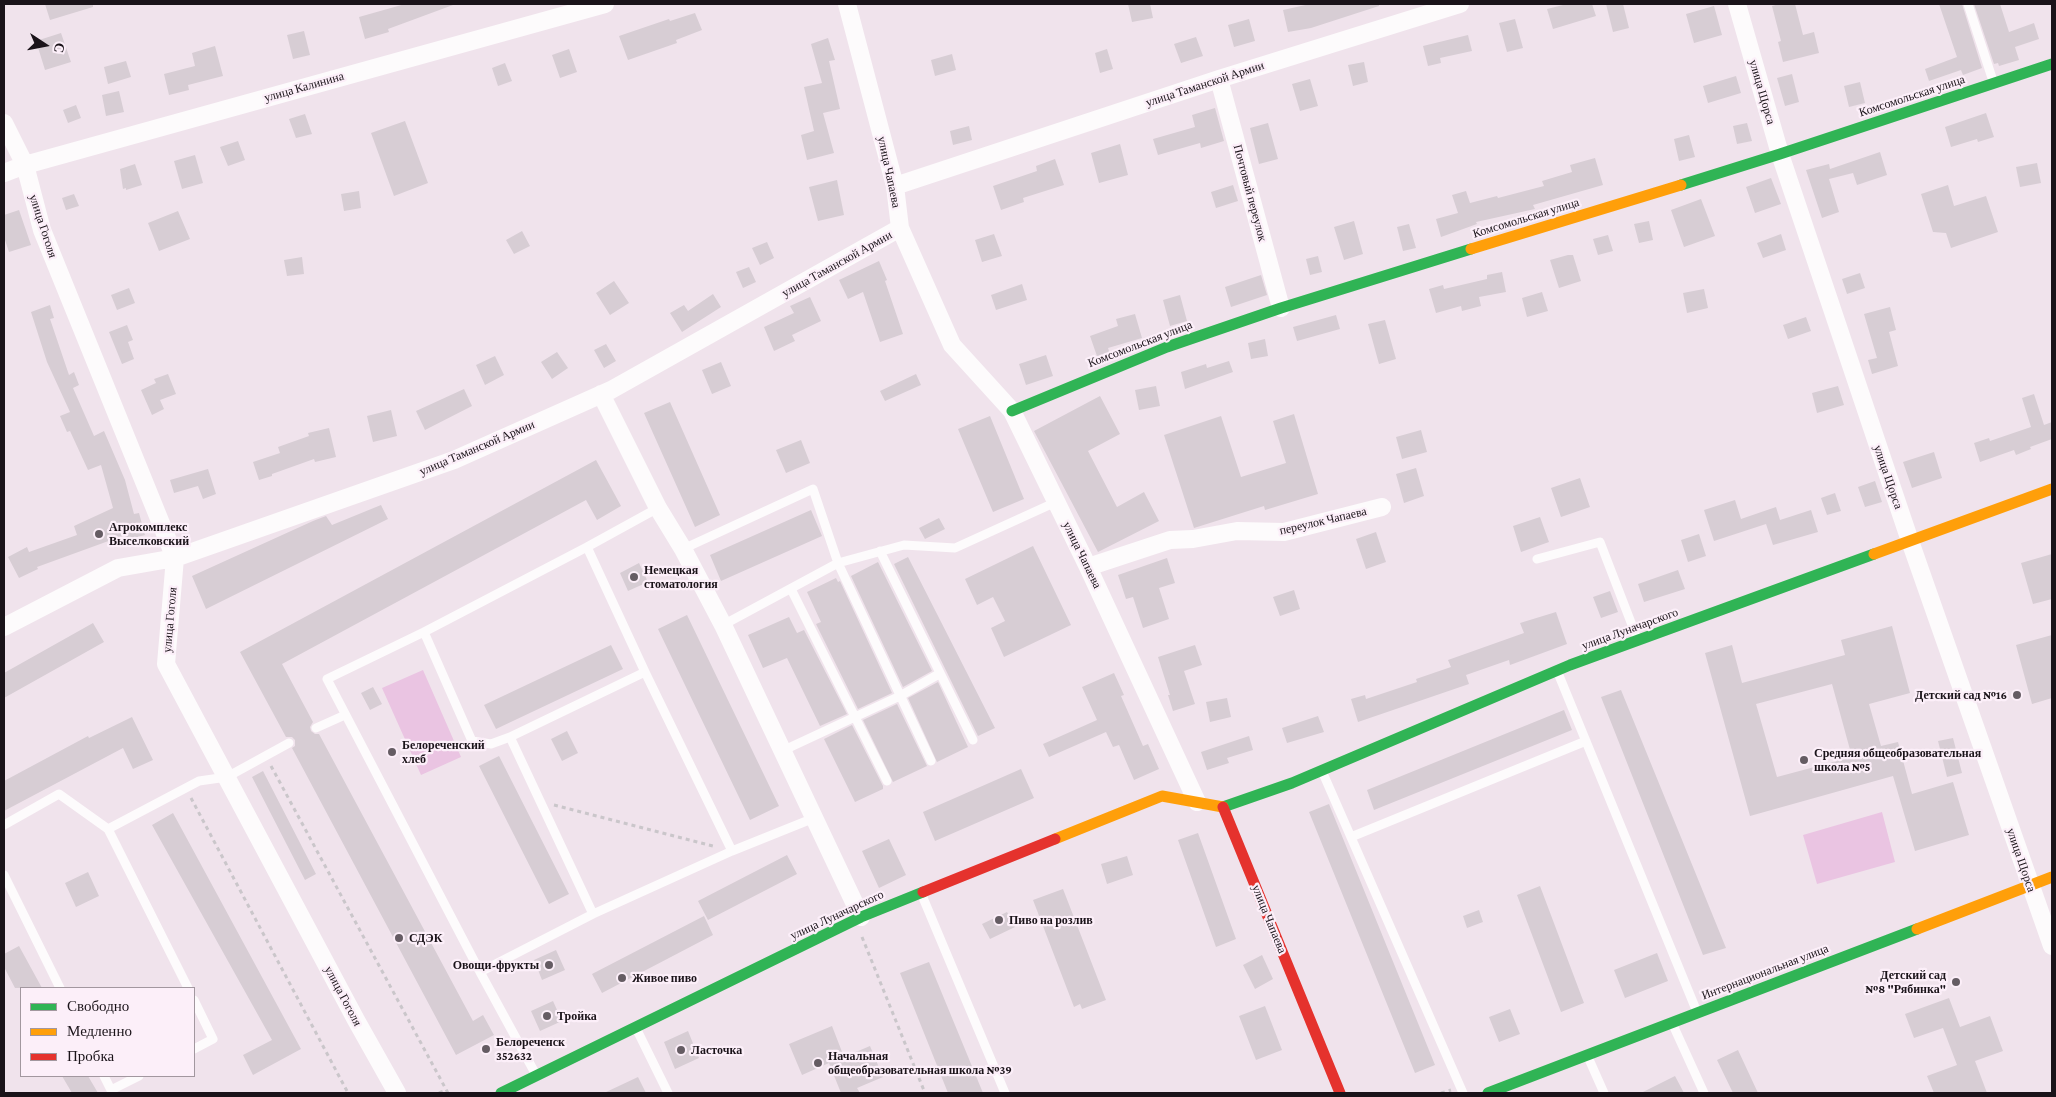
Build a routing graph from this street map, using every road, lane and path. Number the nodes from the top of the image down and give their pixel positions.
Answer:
1 (605, 4) edge
2 (847, 4) edge
3 (1460, 4) edge
4 (1737, 4) edge
5 (1968, 4) edge
6 (2052, 64) edge
7 (1219, 79) junction
8 (1994, 84) junction
9 (4, 123) edge
10 (1780, 154) junction
11 (25, 165) junction
12 (4, 173) edge
13 (895, 186) junction
14 (900, 228) junction
15 (1281, 308) junction
16 (601, 394) junction
17 (1012, 411) junction
18 (2052, 489) edge
19 (1056, 502) junction
20 (1382, 507) dead end
21 (658, 508) junction
22 (1910, 541) junction
23 (588, 547) junction
24 (682, 549) junction
25 (880, 551) junction
26 (175, 558) junction
27 (1537, 559) dead end
28 (838, 563) junction
29 (1088, 567) junction
30 (791, 589) junction
31 (723, 625) junction
32 (4, 627) edge
33 (424, 632) junction
34 (1638, 641) junction
35 (1557, 671) junction
36 (645, 672) junction
37 (939, 674) junction
38 (900, 696) junction
39 (345, 715) junction
40 (856, 716) junction
41 (316, 728) dead end
42 (510, 737) junction
43 (973, 740) dead end
44 (1586, 741) junction
45 (289, 743) dead end
46 (782, 751) junction
47 (266, 756) junction
48 (930, 761) dead end
49 (1322, 770) junction
50 (227, 777) junction
51 (887, 781) dead end
52 (185, 788) junction
53 (539, 801) junction
54 (1197, 802) junction
55 (1223, 807) junction
56 (814, 818) junction
57 (4, 825) edge
58 (108, 829) junction
59 (1351, 837) junction
60 (732, 851) junction
61 (4, 875) edge
62 (2052, 877) edge
63 (2030, 885) junction
64 (921, 893) junction
65 (593, 914) junction
66 (858, 918) junction
67 (2052, 946) edge
68 (480, 972) junction
69 (60, 987) edge
70 (187, 987) edge
71 (195, 1002) edge
72 (1698, 1012) junction
73 (1672, 1022) junction
74 (636, 1028) junction
75 (195, 1048) edge
76 (1587, 1055) junction
77 (536, 1076) junction
78 (104, 1077) edge
79 (137, 1077) edge
80 (447, 1092) edge
81 (348, 1093) edge
82 (398, 1093) edge
83 (439, 1093) edge
84 (501, 1093) edge
85 (668, 1093) edge
86 (926, 1093) edge
87 (1005, 1093) edge
88 (1340, 1093) edge
89 (1464, 1093) edge
90 (1488, 1093) edge
91 (1604, 1093) edge
92 (1704, 1093) edge

1 - 11 street, улица Калинина
2 - 13 street, улица Чапаева
3 - 7 street, улица Таманской Армии
4 - 10 street, улица Щорса
5 - 8 lane
6 - 8 street, Комсомольская улица
7 - 13 street, улица Таманской Армии
7 - 15 street, Почтовый переулок
8 - 10 street, Комсомольская улица
9 - 11 street, улица Гоголя
10 - 15 street, Комсомольская улица
10 - 22 street, улица Щорса
11 - 12 street, улица Калинина
11 - 26 street, улица Гоголя
13 - 14 street, улица Чапаева
14 - 16 street, улица Таманской Армии
14 - 17 street, улица Чапаева
15 - 17 street, Комсомольская улица
16 - 21 street
16 - 26 street, улица Таманской Армии
17 - 19 street, улица Чапаева
18 - 22 street, улица Луначарского
19 - 25 lane
19 - 29 street, улица Чапаева
20 - 29 street, переулок Чапаева
21 - 23 lane
21 - 24 street
22 - 34 street, улица Луначарского
22 - 63 street, улица Щорса
23 - 33 lane
23 - 36 lane
24 - 28 lane
24 - 31 street
25 - 28 lane
25 - 37 lane
26 - 32 street, улица Таманской Армии
26 - 50 street, улица Гоголя
27 - 34 lane
28 - 30 lane
28 - 38 lane
29 - 54 street, улица Чапаева
30 - 31 lane
30 - 40 lane
31 - 46 street
33 - 39 lane
33 - 42 lane
34 - 35 street, улица Луначарского
35 - 44 lane
35 - 49 street, улица Луначарского
36 - 42 lane
36 - 60 lane
37 - 38 lane
37 - 43 lane
38 - 40 lane
38 - 48 lane
39 - 41 lane
39 - 68 lane
40 - 46 lane
40 - 51 lane
42 - 53 lane
44 - 59 lane
44 - 72 lane
45 - 47 lane
46 - 56 street
47 - 50 lane
47 - 80 path
49 - 55 street, улица Луначарского
49 - 59 lane
50 - 52 lane
50 - 82 street, улица Гоголя
52 - 58 lane
52 - 81 path
53 - 60 path
53 - 65 lane
54 - 55 street
54 - 64 street, улица Луначарского
55 - 88 street, улица Чапаева
56 - 60 lane
56 - 66 street
57 - 58 lane
58 - 70 lane
59 - 89 lane
60 - 65 lane
61 - 69 lane
62 - 63 street, Интернациональная улица
63 - 67 street, улица Щорса
63 - 72 street, Интернациональная улица
64 - 66 street, улица Луначарского
64 - 87 lane
65 - 68 lane
66 - 74 street, улица Луначарского
66 - 86 path
68 - 77 lane
71 - 75 lane
72 - 73 street, Интернациональная улица
73 - 76 street, Интернациональная улица
73 - 92 lane
74 - 77 street, улица Луначарского
74 - 85 lane
76 - 90 street, Интернациональная улица
76 - 91 lane
77 - 84 street, улица Луначарского
78 - 79 lane
80 - 83 path

